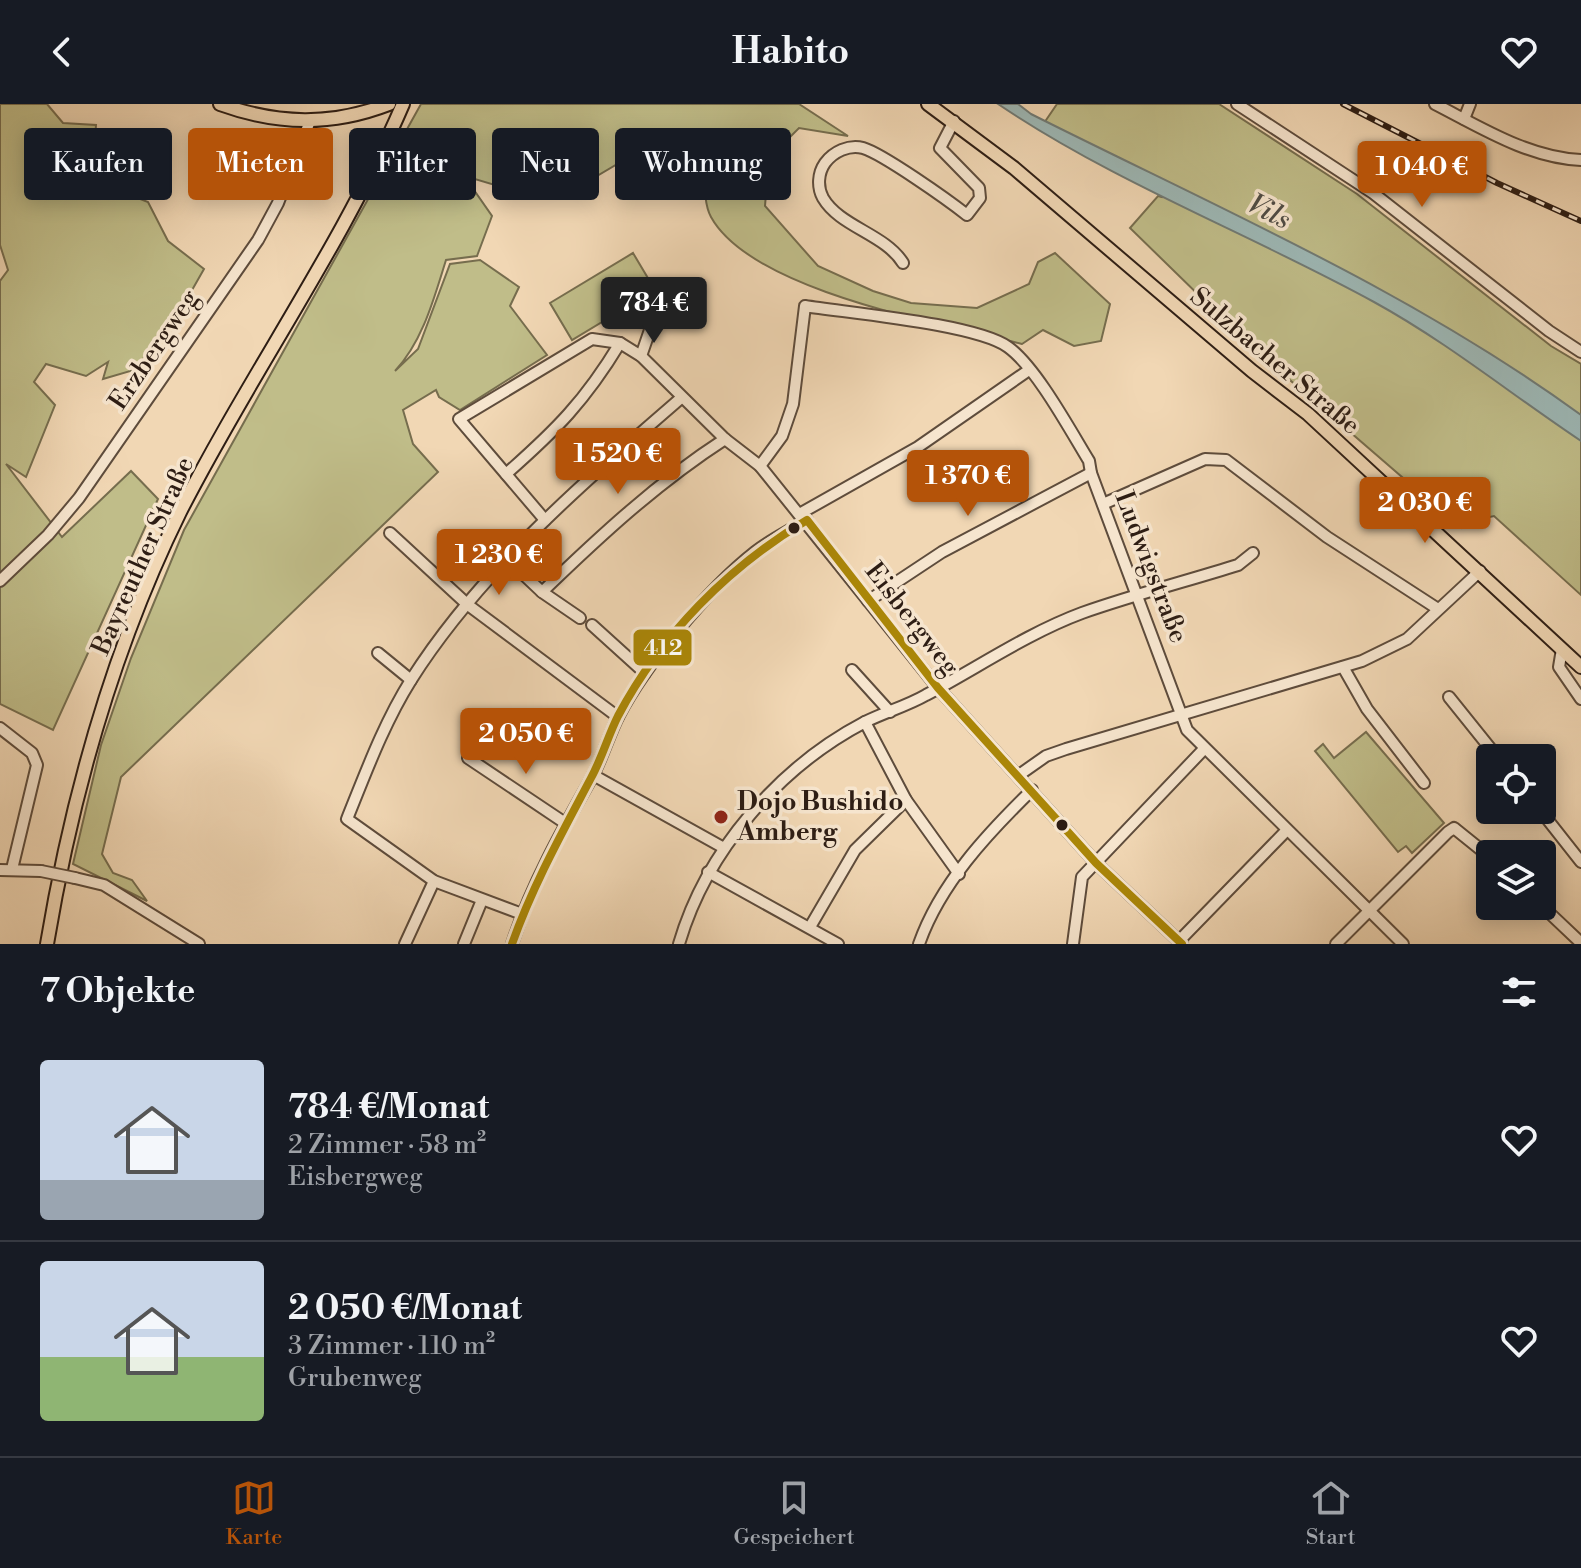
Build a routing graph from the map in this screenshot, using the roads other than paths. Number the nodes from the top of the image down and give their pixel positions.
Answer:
1 (220, 104) edge
2 (389, 104) edge
3 (403, 104) edge
4 (928, 104) edge
5 (1237, 104) edge
6 (1435, 104) edge
7 (1470, 104) edge
8 (1464, 119) junction
9 (310, 121) junction
10 (954, 121) junction
11 (1581, 160) edge
12 (903, 263) dead end
13 (662, 295) dead end
14 (620, 343) junction
15 (1581, 352) edge
16 (641, 356) junction
17 (1029, 370) junction
18 (681, 398) junction
19 (725, 439) junction
20 (760, 466) junction
21 (1091, 473) junction
22 (506, 474) junction
23 (1103, 504) junction
24 (804, 517) junction
25 (545, 520) junction
26 (390, 533) dead end
27 (1253, 553) dead end
28 (508, 560) junction
29 (1480, 571) junction
30 (0, 581) edge
31 (542, 592) junction
32 (1139, 596) junction
33 (868, 601) junction
34 (468, 605) junction
35 (1438, 609) junction
36 (580, 618) dead end
37 (592, 625) dead end
38 (1562, 649) junction
39 (378, 653) dead end
40 (1343, 667) junction
41 (1581, 667) edge
42 (852, 670) dead end
43 (645, 673) junction
44 (411, 680) junction
45 (938, 688) junction
46 (1449, 697) dead end
47 (1581, 699) edge
48 (890, 712) junction
49 (1183, 714) junction
50 (618, 717) junction
51 (865, 722) junction
52 (0, 728) edge
53 (1487, 744) edge
54 (1204, 749) junction
55 (468, 758) dead end
56 (593, 775) junction
57 (1019, 775) junction
58 (1424, 783) dead end
59 (1032, 790) junction
60 (906, 800) junction
61 (565, 823) junction
62 (1551, 824) edge
63 (1286, 831) junction
64 (1476, 846) edge
65 (724, 848) junction
66 (1581, 862) edge
67 (1096, 863) junction
68 (6, 869) edge
69 (708, 872) junction
70 (959, 874) junction
71 (434, 881) junction
72 (482, 900) junction
73 (1368, 909) junction
74 (522, 914) junction
75 (1556, 919) edge
76 (810, 927) junction
77 (1180, 943) edge
78 (1581, 943) edge
79 (47, 944) edge
80 (199, 944) edge
81 (405, 944) edge
82 (464, 944) edge
83 (512, 944) edge
84 (679, 944) edge
85 (838, 944) edge
86 (919, 944) edge
87 (1073, 944) edge
88 (1336, 944) edge
89 (1403, 944) edge

1 - 9 main road
2 - 9 main road
3 - 79 main road, Bayreuther Straße
4 - 10 main road, Sulzbacher Straße
5 - 15 street
6 - 8 street
7 - 8 street
8 - 11 street
9 - 30 street, Erzbergweg
10 - 12 street
10 - 29 main road, Sulzbacher Straße
13 - 16 street
14 - 16 street, Eisbergweg
14 - 22 street
14 - 22 street
16 - 18 street, Eisbergweg
17 - 20 street, Ludwigstraße
17 - 21 street, Ludwigstraße
17 - 24 street
18 - 19 street, Eisbergweg
18 - 25 street
19 - 20 street, Eisbergweg
19 - 31 street
20 - 24 street, Eisbergweg
21 - 23 street, Ludwigstraße
21 - 33 street
22 - 25 street
23 - 32 street, Ludwigstraße
23 - 35 street
24 - 33 street, Eisbergweg
24 - 43 street
25 - 28 street
26 - 34 street
27 - 32 street
28 - 31 street
28 - 34 street
29 - 35 street
29 - 38 main road, Sulzbacher Straße
31 - 36 street
32 - 45 street
32 - 49 street, Ludwigstraße
33 - 45 street, Eisbergweg
34 - 44 street
34 - 50 street
35 - 40 street
37 - 43 street
38 - 41 main road, Sulzbacher Straße
38 - 47 street
39 - 44 street
40 - 49 street
40 - 58 street
42 - 48 street
43 - 50 street
44 - 71 street
45 - 48 street
45 - 57 street, Eisbergweg
46 - 53 street
48 - 51 street
49 - 54 street, Ludwigstraße
49 - 57 street
50 - 56 street
51 - 60 street
51 - 65 street
52 - 68 street
54 - 63 street, Ludwigstraße
54 - 67 street
55 - 61 street
56 - 61 street
56 - 65 street
57 - 59 street, Eisbergweg
59 - 67 street, Eisbergweg
59 - 70 street
60 - 70 street
60 - 76 street
61 - 74 street
62 - 66 street
63 - 73 street, Ludwigstraße
63 - 77 street
64 - 73 street
65 - 69 street
67 - 77 street, Eisbergweg
67 - 87 street
68 - 80 street, bridge
69 - 76 street
69 - 84 street
70 - 86 street
71 - 72 street
71 - 81 street
72 - 74 street
72 - 82 street
73 - 88 street
73 - 89 street, Ludwigstraße
74 - 83 street
75 - 78 street
76 - 85 street

